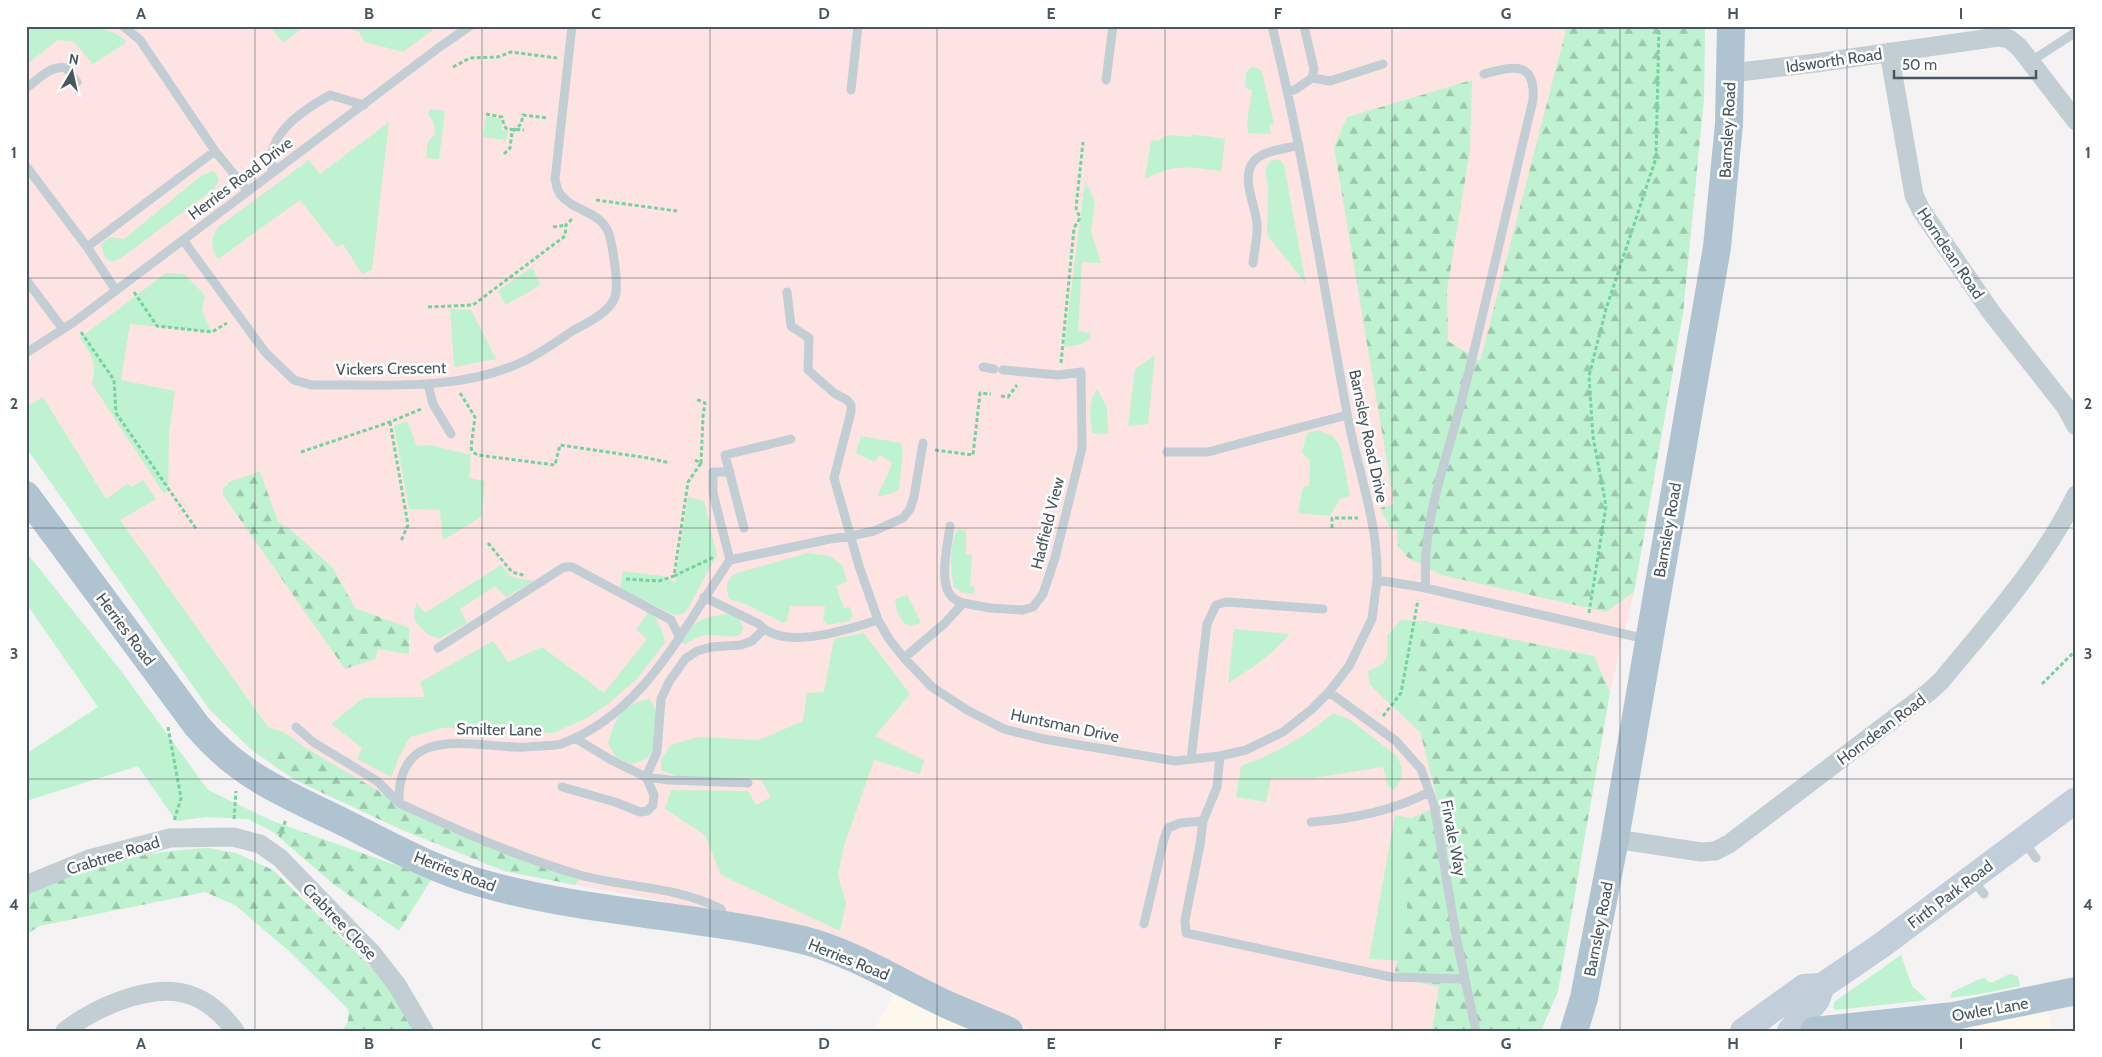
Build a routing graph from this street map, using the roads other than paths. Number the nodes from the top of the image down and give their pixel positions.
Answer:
1 (123, 26) edge
2 (572, 26) edge
3 (858, 26) edge
4 (1112, 26) edge
5 (1272, 26) edge
6 (1304, 26) edge
7 (1731, 26) edge
8 (467, 27) edge
9 (2076, 32) edge
10 (1889, 52) junction
11 (2030, 62) junction
12 (1383, 64) dead end
13 (1731, 73) junction
14 (1484, 74) dead end
15 (1312, 78) junction
16 (1106, 80) dead end
17 (77, 82) dead end
18 (26, 88) edge
19 (851, 90) dead end
20 (1288, 92) junction
21 (364, 105) junction
22 (2076, 121) edge
23 (1299, 146) junction
24 (215, 150) junction
25 (26, 166) edge
26 (272, 173) junction
27 (247, 190) junction
28 (183, 240) junction
29 (87, 247) junction
30 (1253, 264) dead end
31 (26, 281) edge
32 (116, 289) junction
33 (787, 292) dead end
34 (63, 329) junction
35 (26, 353) edge
36 (983, 367) dead end
37 (428, 384) junction
38 (1347, 415) junction
39 (2076, 426) edge
40 (451, 434) dead end
41 (791, 439) dead end
42 (923, 442) dead end
43 (1167, 452) dead end
44 (730, 472) junction
45 (2076, 495) edge
46 (27, 497) edge
47 (950, 526) dead end
48 (744, 528) dead end
49 (851, 536) junction
50 (728, 562) junction
51 (1377, 580) junction
52 (1423, 588) junction
53 (704, 597) junction
54 (963, 604) junction
55 (1323, 609) dead end
56 (878, 620) junction
57 (764, 629) junction
58 (679, 636) junction
59 (1649, 640) junction
60 (438, 648) dead end
61 (904, 658) junction
62 (1329, 692) junction
63 (296, 727) dead end
64 (575, 738) junction
65 (1220, 756) junction
66 (1191, 760) junction
67 (646, 777) junction
68 (748, 783) dead end
69 (562, 786) dead end
70 (1429, 792) junction
71 (2076, 800) edge
72 (399, 803) junction
73 (1203, 820) junction
74 (1311, 822) dead end
75 (232, 837) joint
76 (1615, 839) junction
77 (26, 885) edge
78 (1144, 924) dead end
79 (727, 926) junction
80 (1464, 978) junction
81 (1822, 986) junction
82 (2076, 991) edge
83 (1894, 1027) edge
84 (1575, 1030) edge
85 (65, 1031) edge
86 (234, 1031) edge
87 (424, 1031) edge
88 (1009, 1031) edge
89 (1476, 1031) edge
90 (1743, 1031) edge
91 (1790, 1031) edge
92 (1814, 1031) edge

1 - 24 lane
2 - 37 lane, Vickers Crescent
3 - 19 lane
4 - 16 lane
5 - 20 lane, Barnsley Road Drive
6 - 15 lane
7 - 13 main road, Barnsley Road
8 - 21 lane, Herries Road Drive
9 - 11 lane
10 - 11 street, Idsworth Road
10 - 13 street, Idsworth Road
10 - 39 street, Horndean Road
11 - 22 street, Idsworth Road
12 - 15 lane
13 - 59 main road, Barnsley Road
14 - 52 lane
15 - 20 lane
17 - 18 lane
20 - 23 lane, Barnsley Road Drive
21 - 26 lane, Herries Road Drive
21 - 26 lane
23 - 30 lane
23 - 38 lane, Barnsley Road Drive
24 - 27 lane
24 - 29 lane
25 - 29 lane
26 - 27 lane, Herries Road Drive
27 - 28 lane, Herries Road Drive
28 - 32 lane, Herries Road Drive
28 - 37 lane, Vickers Crescent
29 - 32 lane
31 - 34 lane
32 - 34 lane, Herries Road Drive
33 - 49 lane, Huntsman Drive
34 - 35 lane, Herries Road Drive
36 - 54 lane, Hadfield View
37 - 40 lane
38 - 43 lane
38 - 51 lane, Barnsley Road Drive
41 - 44 lane
42 - 49 lane
44 - 48 lane
44 - 50 lane
45 - 76 street, Horndean Road
46 - 79 main road, Herries Road
47 - 54 lane
49 - 50 lane
49 - 56 lane, Huntsman Drive
50 - 53 lane, Smilter Lane
51 - 52 lane
51 - 62 lane, Huntsman Drive
52 - 59 lane
53 - 57 lane
53 - 58 lane, Smilter Lane
54 - 61 lane
55 - 66 lane
56 - 57 lane
56 - 61 lane, Huntsman Drive
57 - 67 lane
58 - 60 lane
58 - 64 lane, Smilter Lane
59 - 76 main road, Barnsley Road
61 - 66 lane, Huntsman Drive
62 - 65 lane, Huntsman Drive
62 - 70 lane, Firvale Way
63 - 72 lane
64 - 67 lane
64 - 72 lane, Smilter Lane
65 - 66 lane, Huntsman Drive
65 - 73 lane
67 - 68 lane
67 - 69 lane
70 - 74 lane
70 - 80 lane, Firvale Way
71 - 81 main road, Firth Park Road
72 - 79 lane
73 - 78 lane
73 - 80 lane
75 - 77 street, Crabtree Road
75 - 87 street, Crabtree Close
76 - 84 main road, Barnsley Road
79 - 88 main road, Herries Road
80 - 89 lane, Firvale Way
81 - 90 main road, Firth Park Road
81 - 91 main road, Firth Park Road
82 - 83 main road, Owler Lane
83 - 92 main road, Owler Lane
85 - 86 street

